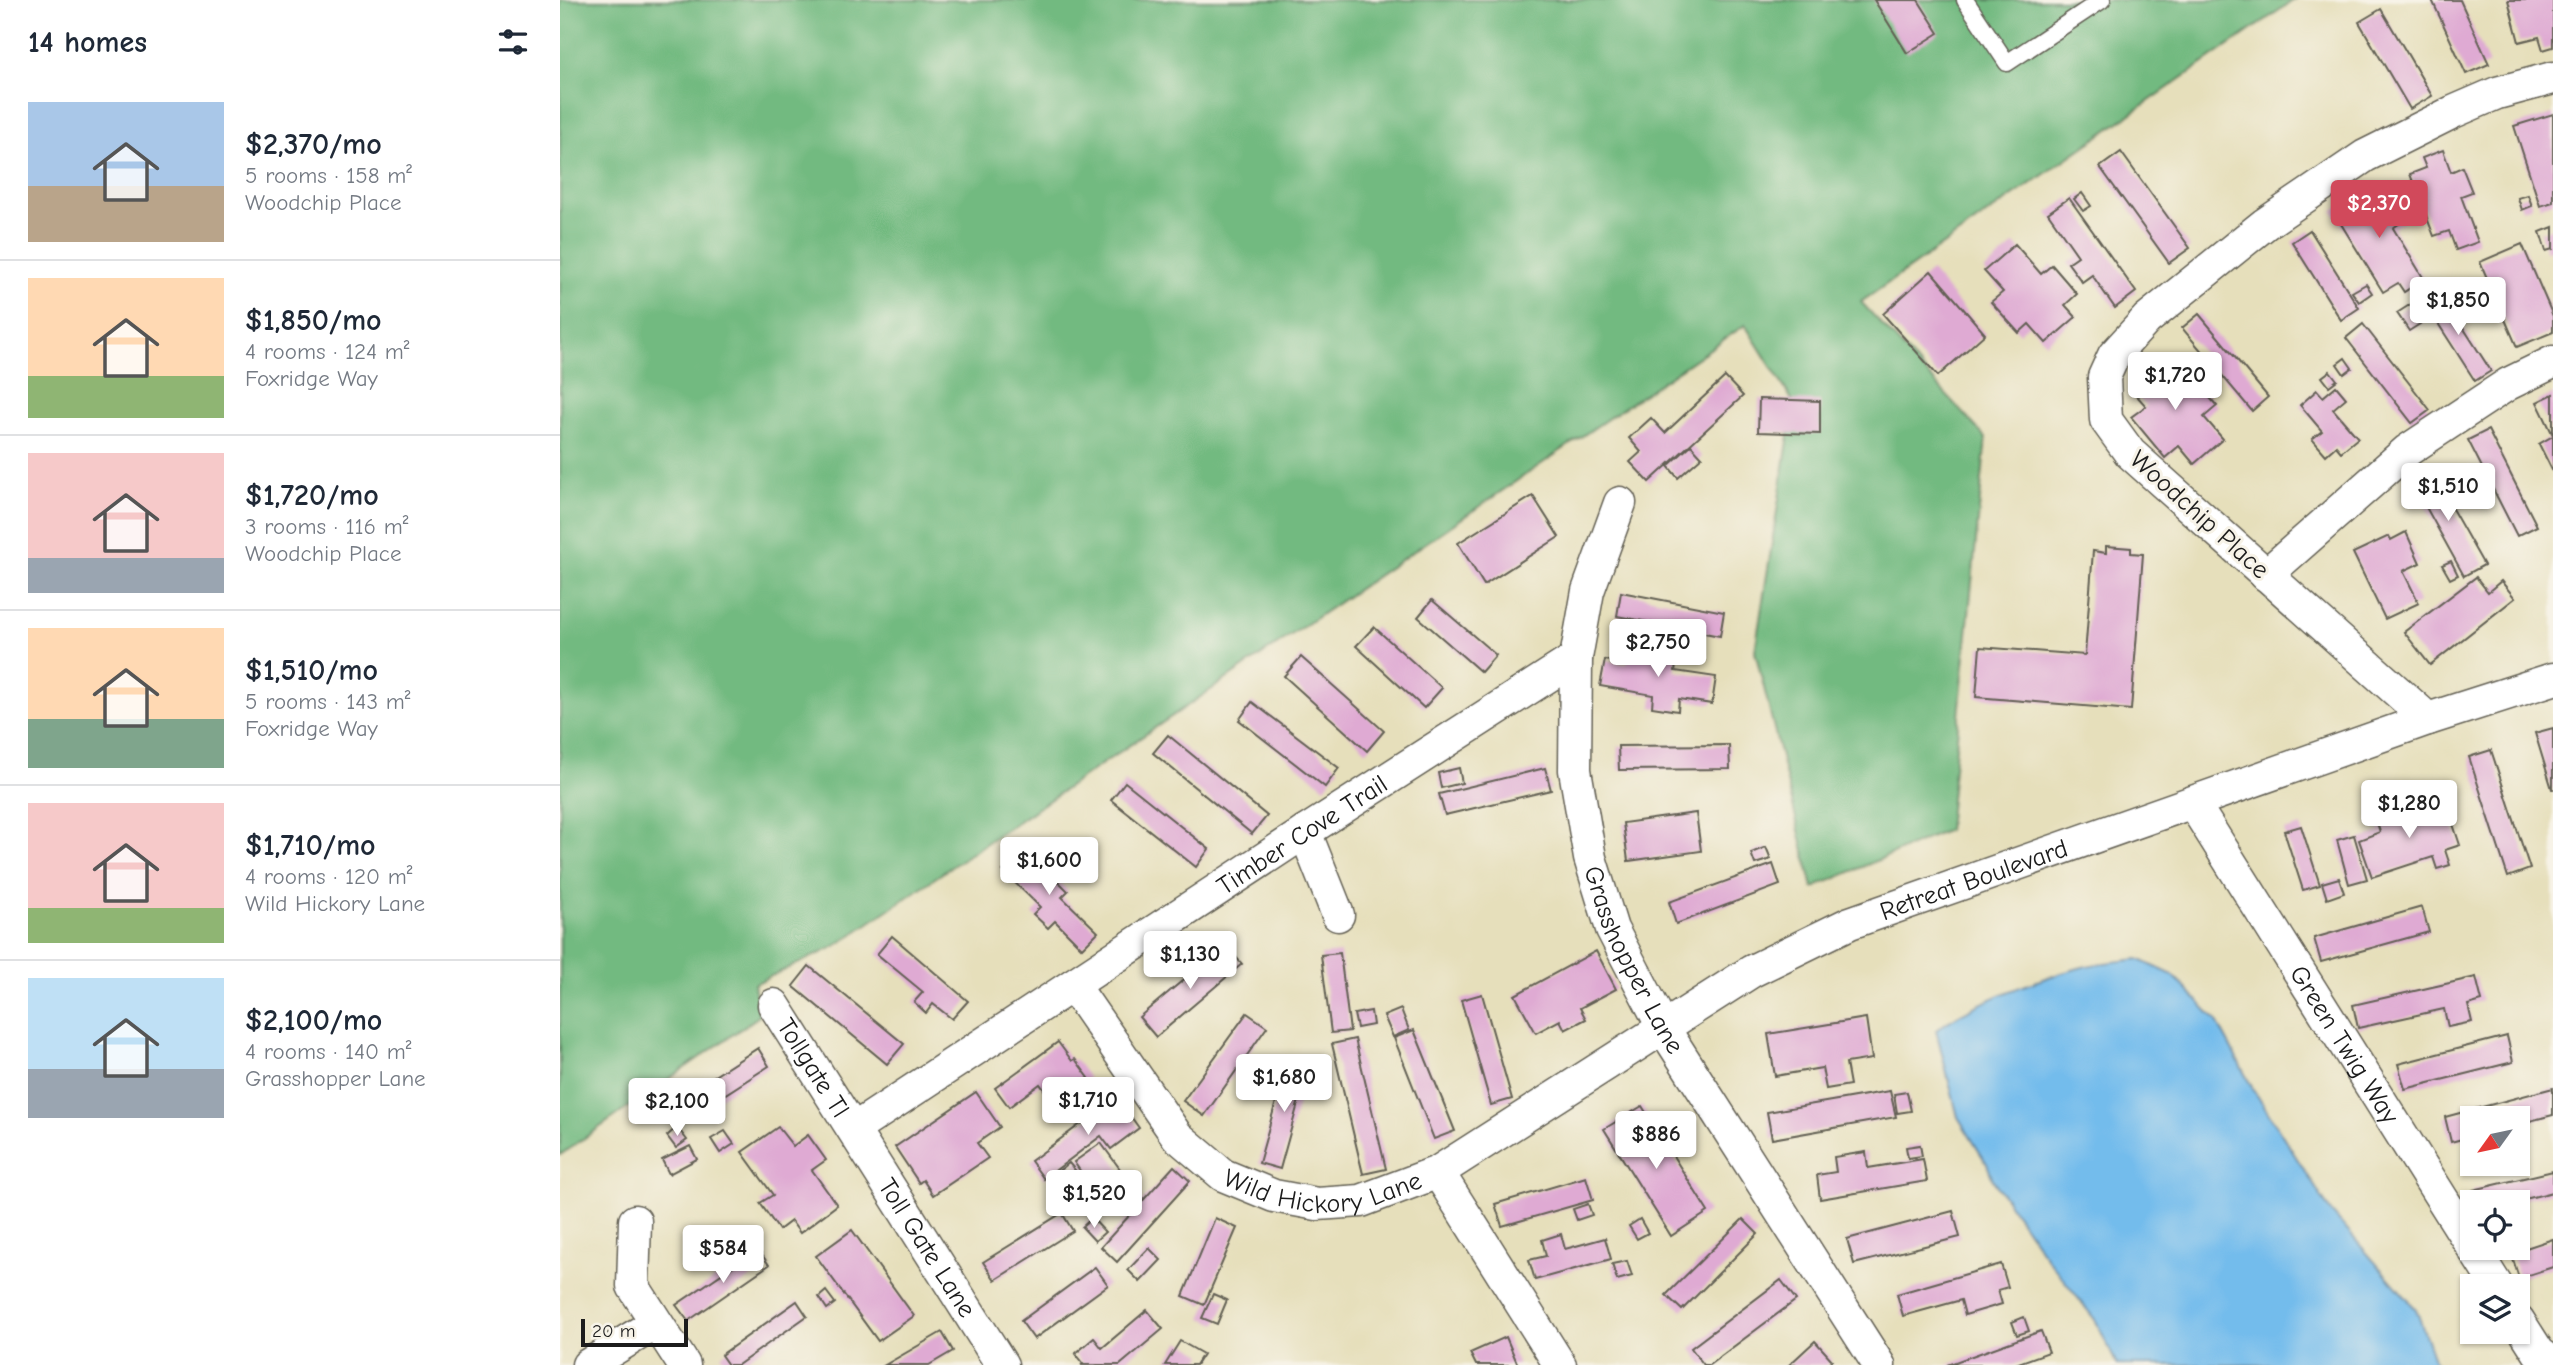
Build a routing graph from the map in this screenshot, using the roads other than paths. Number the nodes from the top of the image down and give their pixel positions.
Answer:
1 (1965, 0) edge
2 (2102, 0) edge
3 (2553, 78) edge
4 (2553, 362) edge
5 (1620, 503) dead end
6 (2266, 575) junction
7 (1576, 658) junction
8 (2553, 679) edge
9 (2428, 719) junction
10 (2193, 803) junction
11 (1305, 832) junction
12 (1339, 915) dead end
13 (1073, 985) junction
14 (774, 1004) dead end
15 (1664, 1029) junction
16 (854, 1129) junction
17 (1438, 1172) junction
18 (635, 1221) dead end
19 (2489, 1274) edge
20 (656, 1323) junction
21 (2530, 1339) edge
22 (2553, 1363) edge
23 (588, 1365) edge
24 (684, 1365) edge
25 (1002, 1365) edge
26 (1560, 1365) edge
27 (1879, 1365) edge

1 - 2 lane
3 - 6 street, Woodchip Place
4 - 6 street
5 - 7 street, Grasshopper Lane
6 - 9 street, Woodchip Place
7 - 11 street, Timber Cove Trail
7 - 15 street, Grasshopper Lane
8 - 9 street, Retreat Boulevard
9 - 10 street, Retreat Boulevard
10 - 15 street, Retreat Boulevard
10 - 19 street, Green Twig Way
11 - 12 street
11 - 13 street, Timber Cove Trail
13 - 16 street, Timber Cove Trail
13 - 17 street, Wild Hickory Lane
14 - 16 street, Tollgate Tl
15 - 17 street, Retreat Boulevard
15 - 27 street, Grasshopper Lane
16 - 25 street, Toll Gate Lane
17 - 26 street, Wild Hickory Lane
18 - 20 street
20 - 23 street
20 - 24 street
21 - 22 street

